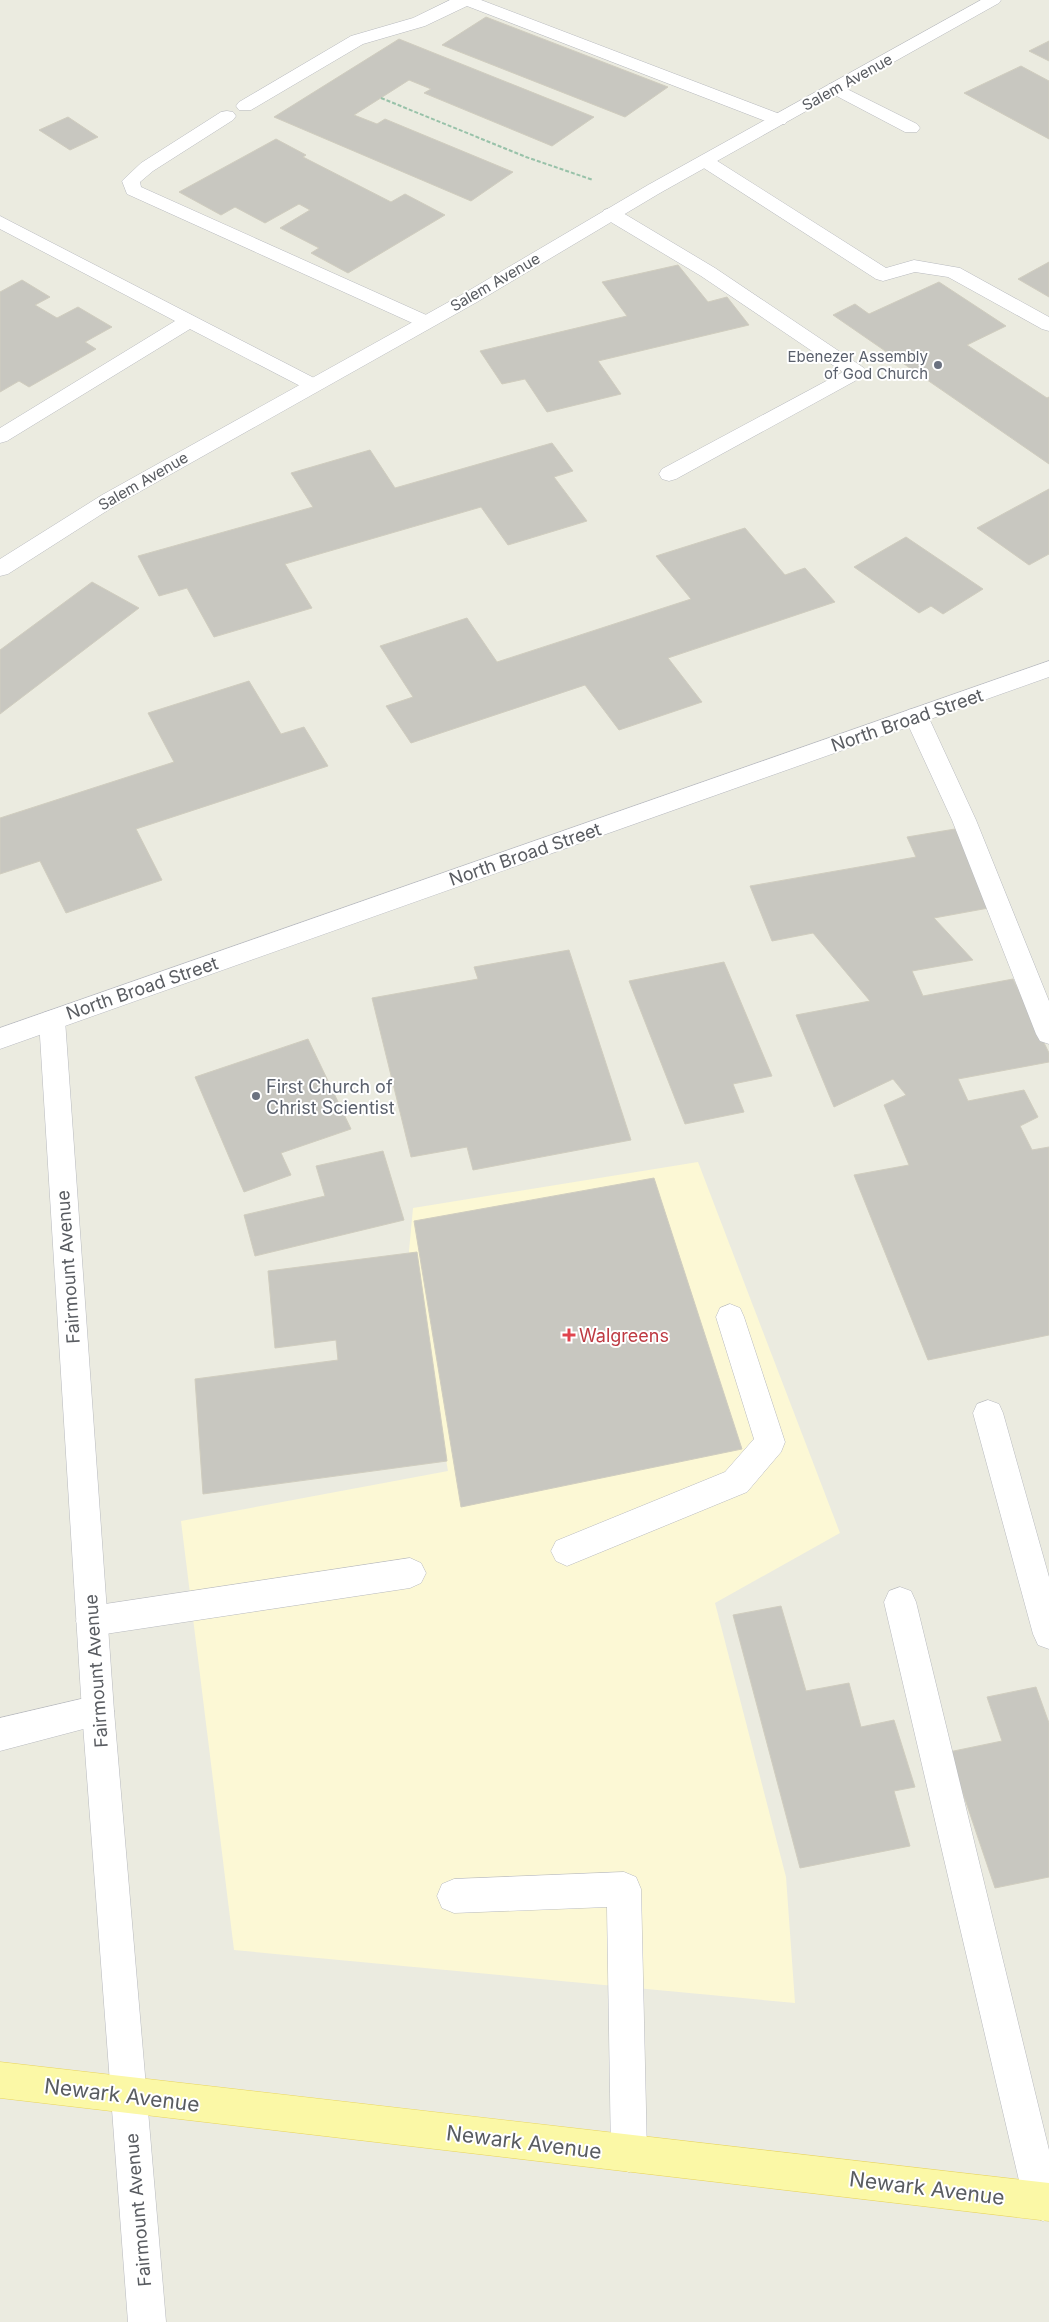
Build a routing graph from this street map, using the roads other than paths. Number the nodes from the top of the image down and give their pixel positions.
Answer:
1 (994, 0) edge
2 (836, 88) junction
3 (245, 106) dead end
4 (227, 116) dead end
5 (779, 120) junction
6 (911, 128) dead end
7 (705, 161) junction
8 (611, 214) junction
9 (0, 222) edge
10 (190, 320) junction
11 (426, 322) junction
12 (1049, 325) edge
13 (313, 385) junction
14 (0, 437) edge
15 (668, 474) dead end
16 (0, 569) edge
17 (1049, 670) edge
18 (916, 716) junction
19 (52, 1020) junction
20 (1049, 1034) edge
21 (0, 1039) edge
22 (730, 1317) dead end
23 (988, 1413) dead end
24 (567, 1551) dead end
25 (410, 1573) dead end
26 (900, 1602) dead end
27 (92, 1621) junction
28 (1049, 1634) edge
29 (98, 1711) junction
30 (0, 1735) edge
31 (454, 1896) dead end
32 (0, 2080) edge
33 (129, 2097) junction
34 (629, 2154) junction
35 (1046, 2202) edge
36 (147, 2322) edge

1 - 2 street, Salem Avenue
2 - 5 street, Salem Avenue
2 - 6 street
3 - 5 street
4 - 11 street
5 - 7 street, Salem Avenue
7 - 8 street, Salem Avenue
7 - 12 street
8 - 11 street, Salem Avenue
8 - 15 street
9 - 10 street
10 - 13 street
10 - 14 street
11 - 13 street, Salem Avenue
13 - 16 street, Salem Avenue
17 - 18 street, North Broad Street
18 - 19 street, North Broad Street
18 - 20 street
19 - 21 street, North Broad Street
19 - 27 street, Fairmount Avenue
22 - 24 street
23 - 28 street
25 - 27 street
26 - 35 street
27 - 29 street, Fairmount Avenue
29 - 30 street
29 - 33 street, Fairmount Avenue
31 - 34 street
32 - 33 main road, Newark Avenue
33 - 34 main road, Newark Avenue
33 - 36 street, Fairmount Avenue
34 - 35 main road, Newark Avenue

